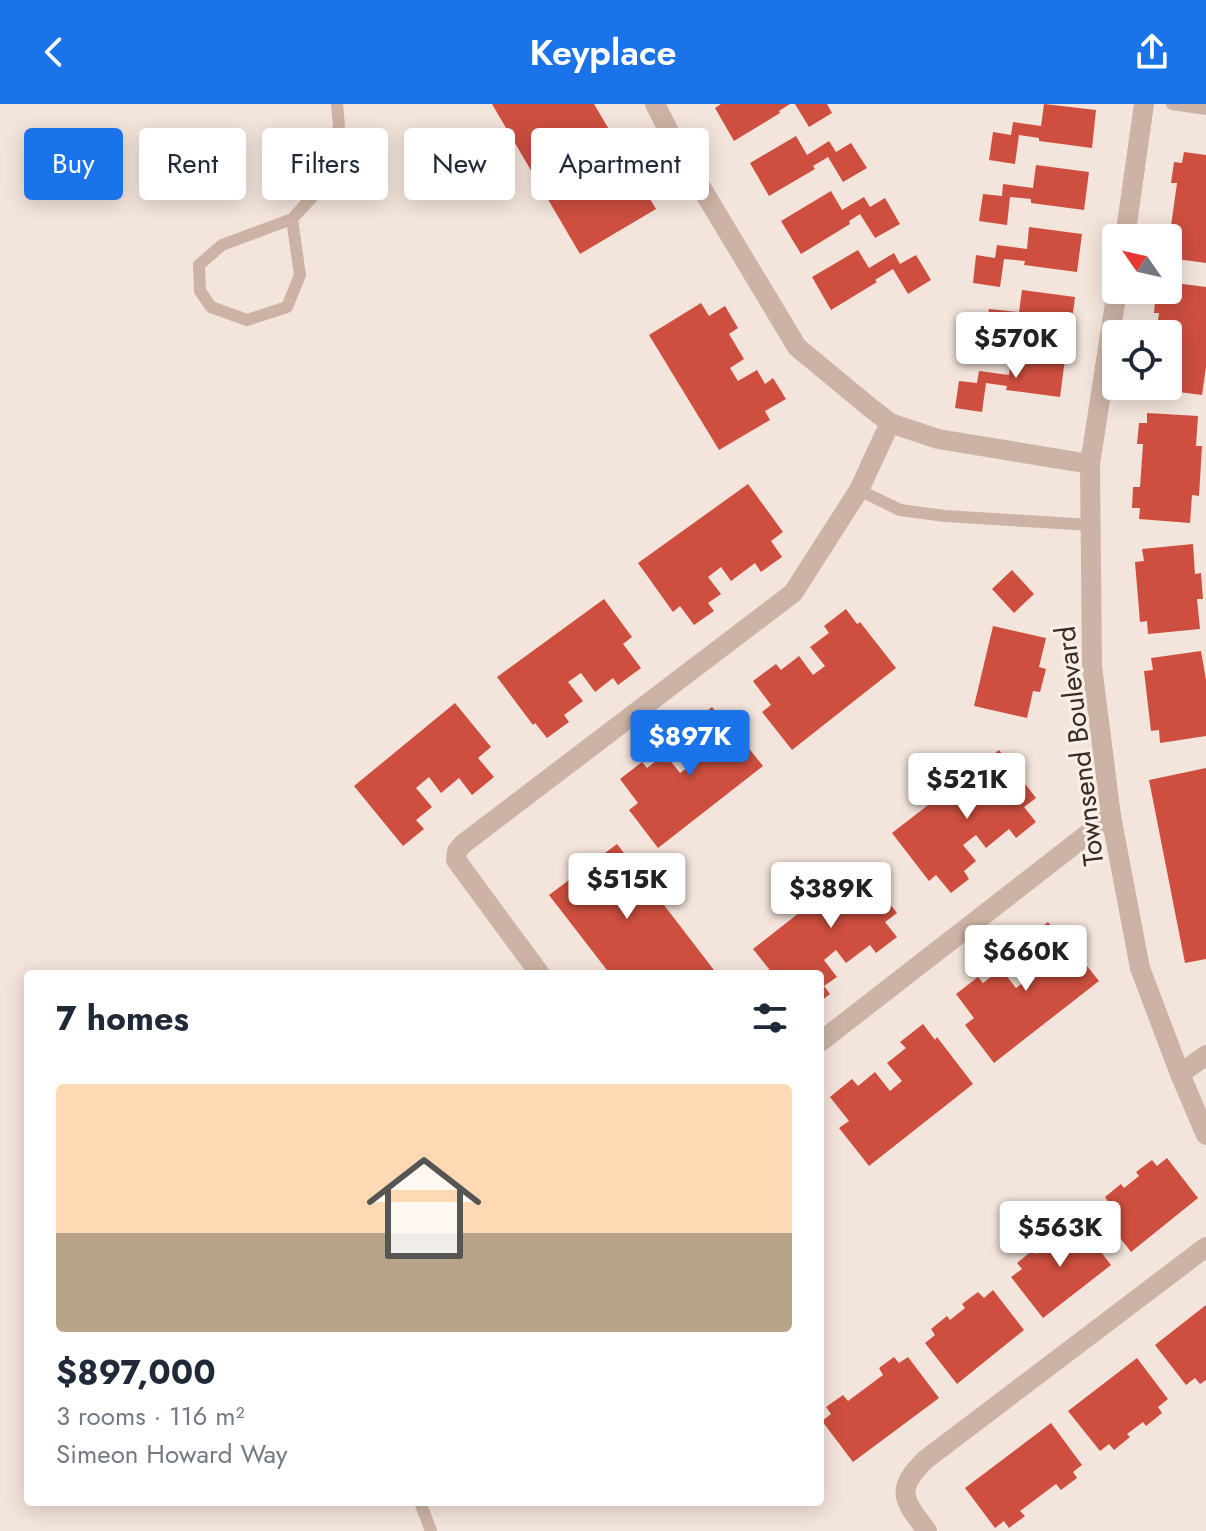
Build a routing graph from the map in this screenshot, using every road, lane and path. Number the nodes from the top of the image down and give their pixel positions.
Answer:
1 (337, 104) edge
2 (655, 104) edge
3 (1144, 104) edge
4 (1172, 104) edge
5 (1206, 109) edge
6 (292, 219) junction
7 (1127, 224) edge
8 (1115, 304) edge
9 (890, 423) junction
10 (1090, 464) junction
11 (859, 490) junction
12 (1091, 525) junction
13 (1111, 816) junction
14 (537, 970) edge
15 (824, 1039) edge
16 (1206, 1055) edge
17 (1180, 1074) junction
18 (1206, 1135) edge
19 (1206, 1247) edge
20 (422, 1506) edge
21 (431, 1531) edge
22 (927, 1531) edge

1 - 6 lane
2 - 9 street
3 - 7 street
4 - 5 lane
6 - 6 lane
8 - 10 street, Townsend Boulevard
9 - 10 street
9 - 11 street
10 - 12 street, Townsend Boulevard
11 - 12 lane
11 - 14 street
12 - 13 street, Townsend Boulevard
13 - 15 street
13 - 17 street, Townsend Boulevard
16 - 17 street
17 - 18 street, Townsend Boulevard
19 - 22 street
20 - 21 lane

